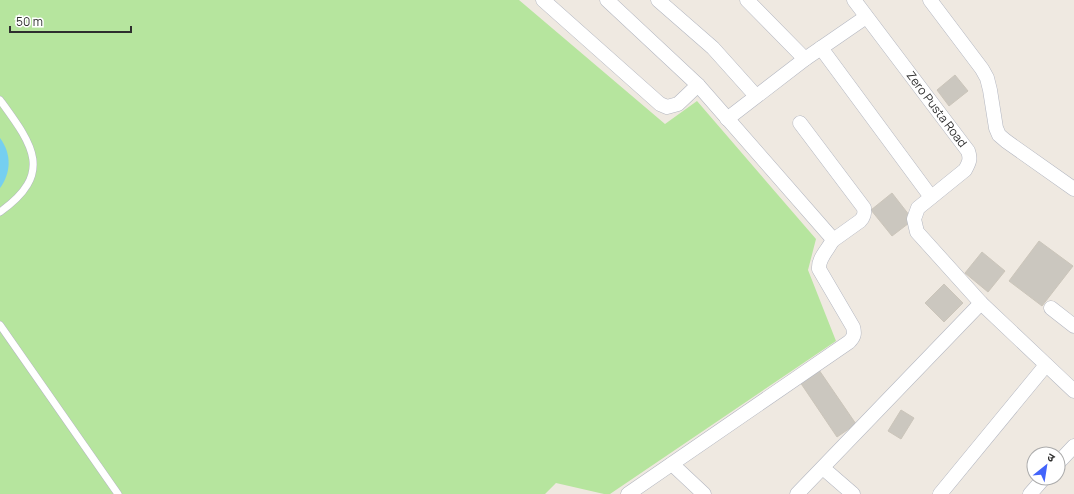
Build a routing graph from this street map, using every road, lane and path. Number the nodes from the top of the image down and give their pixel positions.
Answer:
1 (543, 0) edge
2 (607, 0) edge
3 (658, 0) edge
4 (747, 0) edge
5 (854, 0) edge
6 (930, 0) edge
7 (866, 17) junction
8 (821, 48) junction
9 (805, 59) junction
10 (698, 85) junction
11 (756, 96) junction
12 (0, 100) edge
13 (727, 119) junction
14 (800, 123) dead end
15 (1074, 189) edge
16 (931, 197) junction
17 (0, 212) edge
18 (832, 240) junction
19 (981, 303) junction
20 (1051, 308) dead end
21 (0, 325) edge
22 (1074, 326) edge
23 (1046, 365) junction
24 (1074, 391) edge
25 (1074, 446) edge
26 (1066, 454) edge
27 (672, 464) junction
28 (823, 468) junction
29 (1037, 486) edge
30 (118, 494) edge
31 (628, 494) edge
32 (704, 494) edge
33 (797, 494) edge
34 (853, 494) edge
35 (940, 494) edge
36 (1030, 494) edge

1 - 10 street
2 - 10 street
3 - 11 street
4 - 9 street
5 - 7 street, Zero Pusta Road
6 - 15 street
7 - 8 street
7 - 16 street, Zero Pusta Road
8 - 9 street
8 - 16 street
9 - 11 street
10 - 13 street
11 - 13 street
12 - 17 lane
13 - 18 street
14 - 18 street
16 - 19 street, Zero Pusta Road
18 - 27 street
19 - 23 street
19 - 28 street
20 - 22 street
21 - 30 lane
23 - 24 street
23 - 35 street
25 - 26 street
27 - 31 street
27 - 32 street
28 - 33 street
28 - 34 street
29 - 36 street

